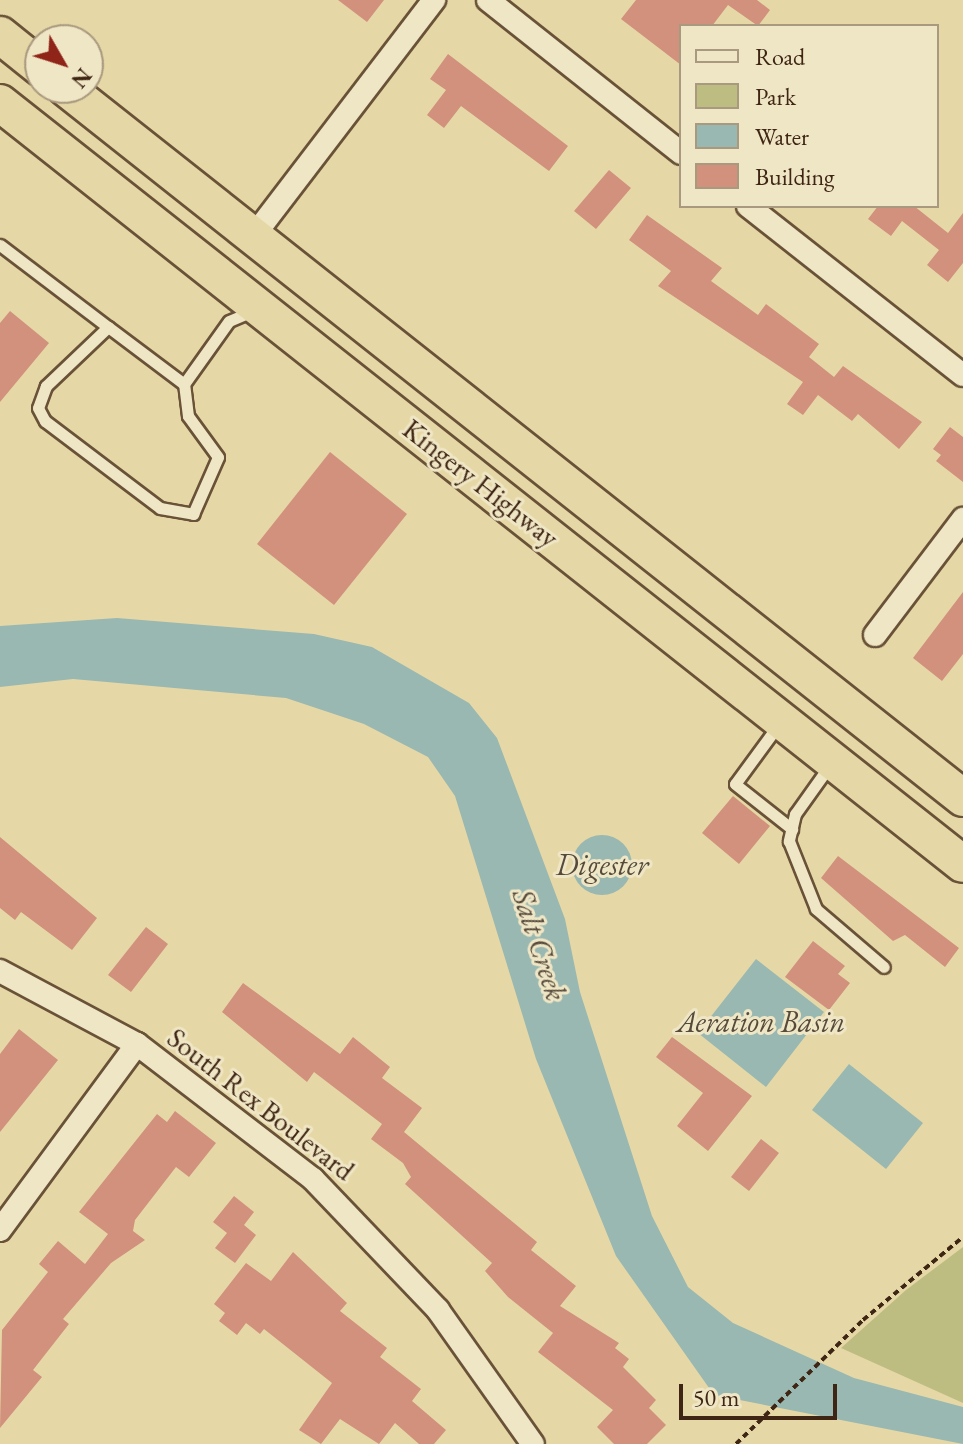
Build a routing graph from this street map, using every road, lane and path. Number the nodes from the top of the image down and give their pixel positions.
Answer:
1 (434, 0) edge
2 (488, 0) edge
3 (0, 35) edge
4 (24, 54) edge
5 (0, 103) edge
6 (86, 104) edge
7 (679, 151) edge
8 (751, 208) edge
9 (252, 238) junction
10 (0, 245) edge
11 (261, 309) junction
12 (108, 327) junction
13 (963, 375) edge
14 (184, 384) junction
15 (963, 519) edge
16 (875, 635) dead end
17 (782, 721) junction
18 (833, 761) junction
19 (963, 798) edge
20 (792, 829) junction
21 (963, 864) edge
22 (884, 967) dead end
23 (0, 971) edge
24 (137, 1044) junction
25 (0, 1230) edge
26 (963, 1237) edge
27 (533, 1444) edge
28 (736, 1444) edge

1 - 9 street
2 - 7 street
3 - 4 highway
5 - 11 highway, Kingery Highway
6 - 9 highway, Kingery Highway
8 - 13 street
9 - 19 highway, Kingery Highway
10 - 12 lane
11 - 14 lane
11 - 17 highway, Kingery Highway
12 - 14 lane
12 - 14 lane
15 - 16 street
17 - 18 highway, Kingery Highway
17 - 20 lane
18 - 20 lane
18 - 21 highway, Kingery Highway
20 - 22 lane
23 - 24 street, South Rex Boulevard
24 - 25 street
24 - 27 street, South Rex Boulevard
26 - 28 path

